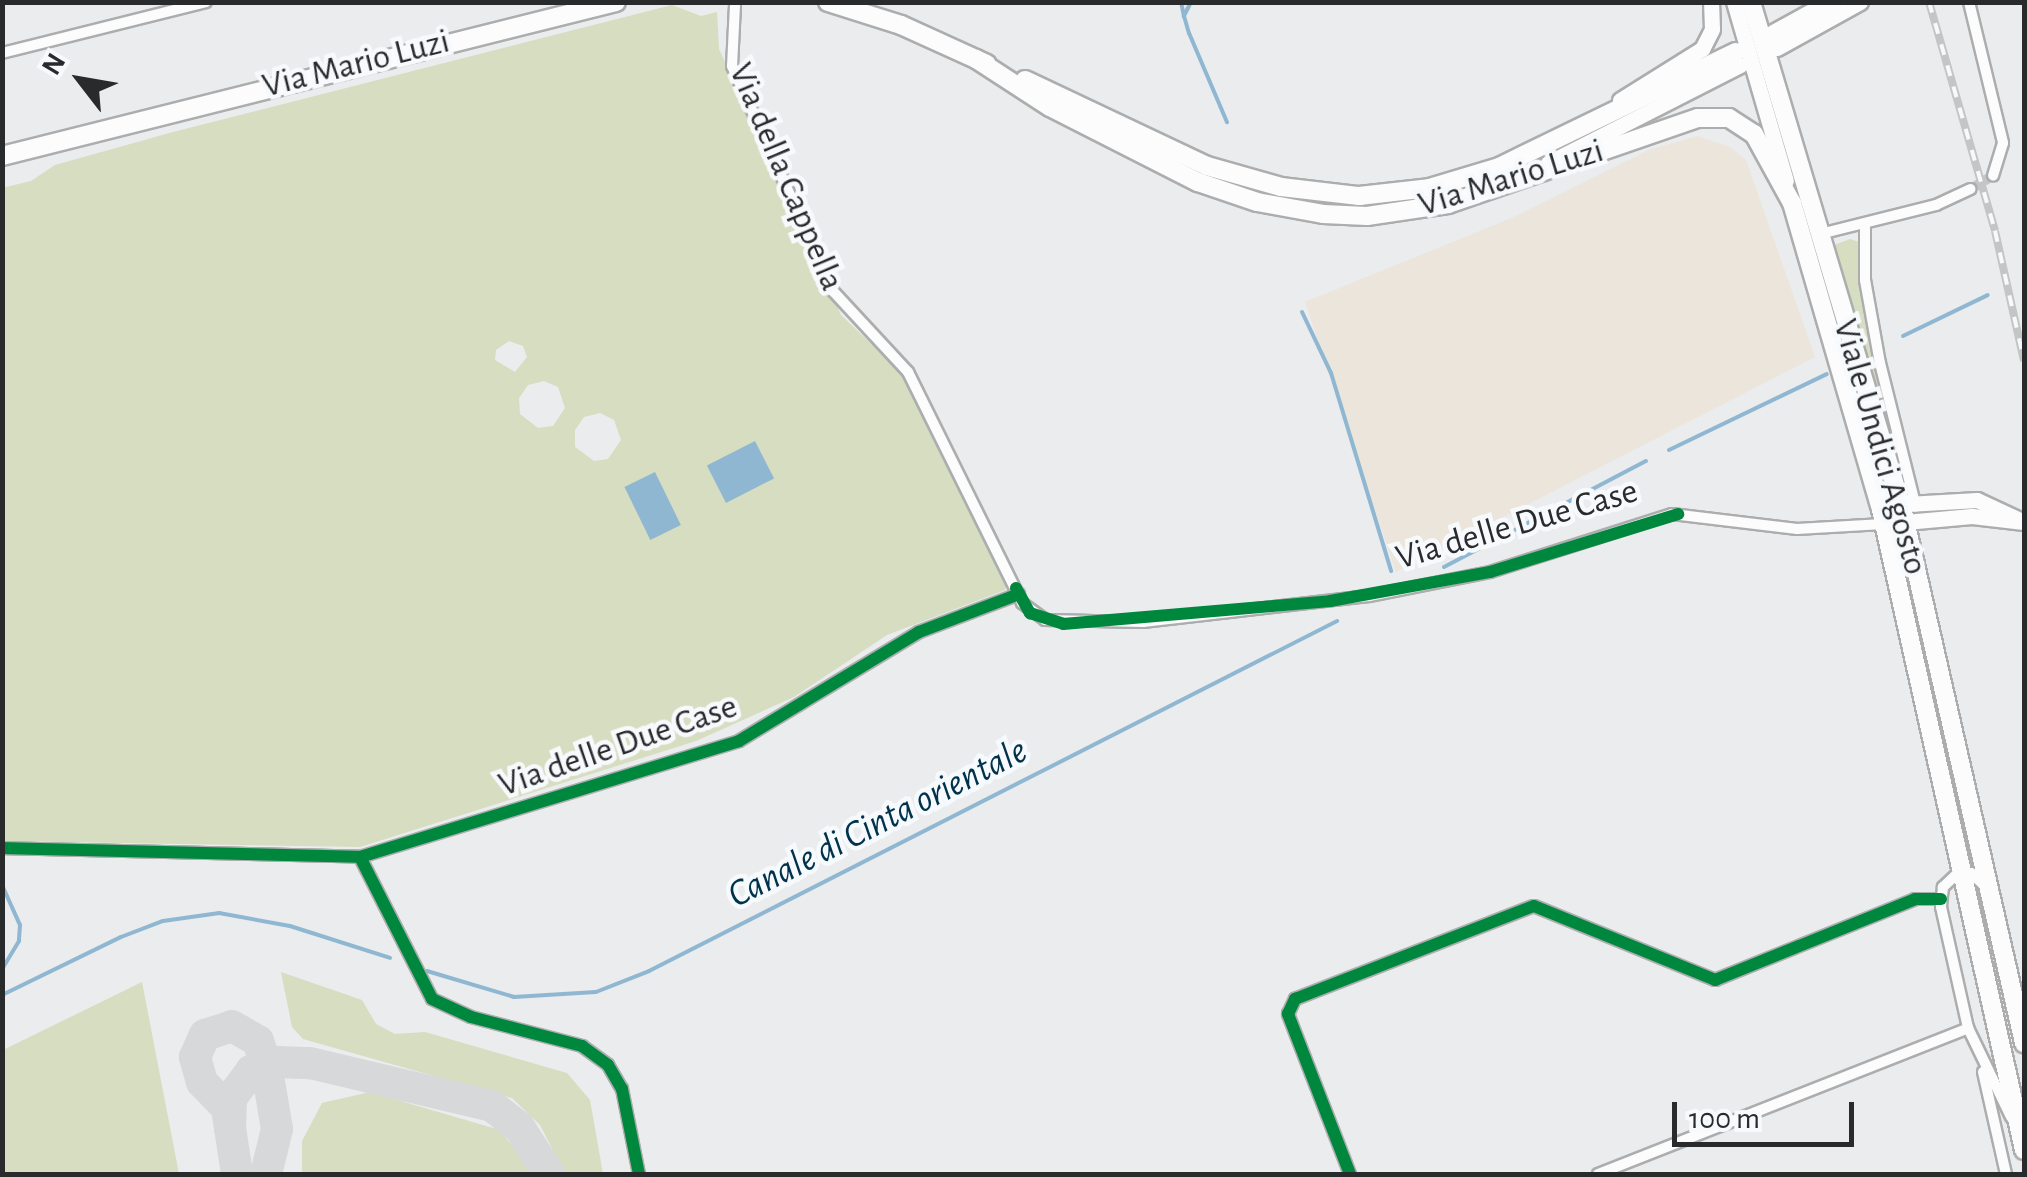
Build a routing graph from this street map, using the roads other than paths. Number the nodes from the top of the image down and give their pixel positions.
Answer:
1 (206, 2) edge
2 (616, 2) edge
3 (828, 2) edge
4 (1711, 2) edge
5 (1734, 2) edge
6 (1751, 2) edge
7 (1832, 2) edge
8 (1860, 2) edge
9 (1969, 2) edge
10 (735, 5) edge
11 (1775, 41) joint
12 (2, 53) edge
13 (976, 59) junction
14 (1738, 59) joint
15 (97, 130) junction
16 (2, 156) edge
17 (1518, 158) junction
18 (2, 168) edge
19 (1993, 174) dead end
20 (1514, 182) junction
21 (1971, 189) tunnel mouth
22 (1792, 203) junction
23 (1865, 224) junction
24 (1818, 234) junction
25 (1907, 500) junction
26 (1912, 522) junction
27 (2024, 522) edge
28 (1883, 524) junction
29 (1019, 594) junction
30 (2, 848) edge
31 (360, 857) junction
32 (1960, 872) junction
33 (1991, 895) junction
34 (1941, 899) junction
35 (1968, 1028) junction
36 (2024, 1043) edge
37 (1980, 1061) junction
38 (2024, 1150) edge
39 (639, 1174) edge
40 (1350, 1174) edge
41 (1598, 1174) edge
42 (2006, 1174) edge

1 - 12 street
2 - 15 main road, Via Mario Luzi
3 - 13 main road, Via Mario Luzi
4 - 17 main road
5 - 22 main road, Viale Undici Agosto
6 - 24 main road, Viale Undici Agosto
7 - 11 main road
8 - 11 main road
9 - 19 street
10 - 29 street, Via della Cappella
13 - 17 main road, Via Mario Luzi
13 - 20 main road, Via Mario Luzi
14 - 17 main road, Via Mario Luzi
14 - 20 main road
15 - 16 main road, Via Mario Luzi
15 - 18 main road, Via Mario Luzi
20 - 22 main road, Via Mario Luzi
21 - 23 street
22 - 28 main road, Viale Undici Agosto
23 - 24 street
23 - 25 street
24 - 25 main road, Viale Undici Agosto
25 - 26 main road, Viale Undici Agosto
25 - 27 main road
26 - 27 main road
26 - 28 main road
26 - 33 main road, Viale Undici Agosto
28 - 29 street, Via delle Due Case
28 - 32 main road, Viale Undici Agosto
29 - 31 street, Via delle Due Case
30 - 31 street, Via delle Due Case
31 - 39 street
32 - 33 street
32 - 34 street
32 - 38 main road, Viale Undici Agosto
33 - 36 main road, Viale Undici Agosto
34 - 35 street, Viale Undici Agosto
34 - 40 street
35 - 37 street, Viale Undici Agosto
35 - 41 street
37 - 38 street, Viale Undici Agosto
37 - 42 street

